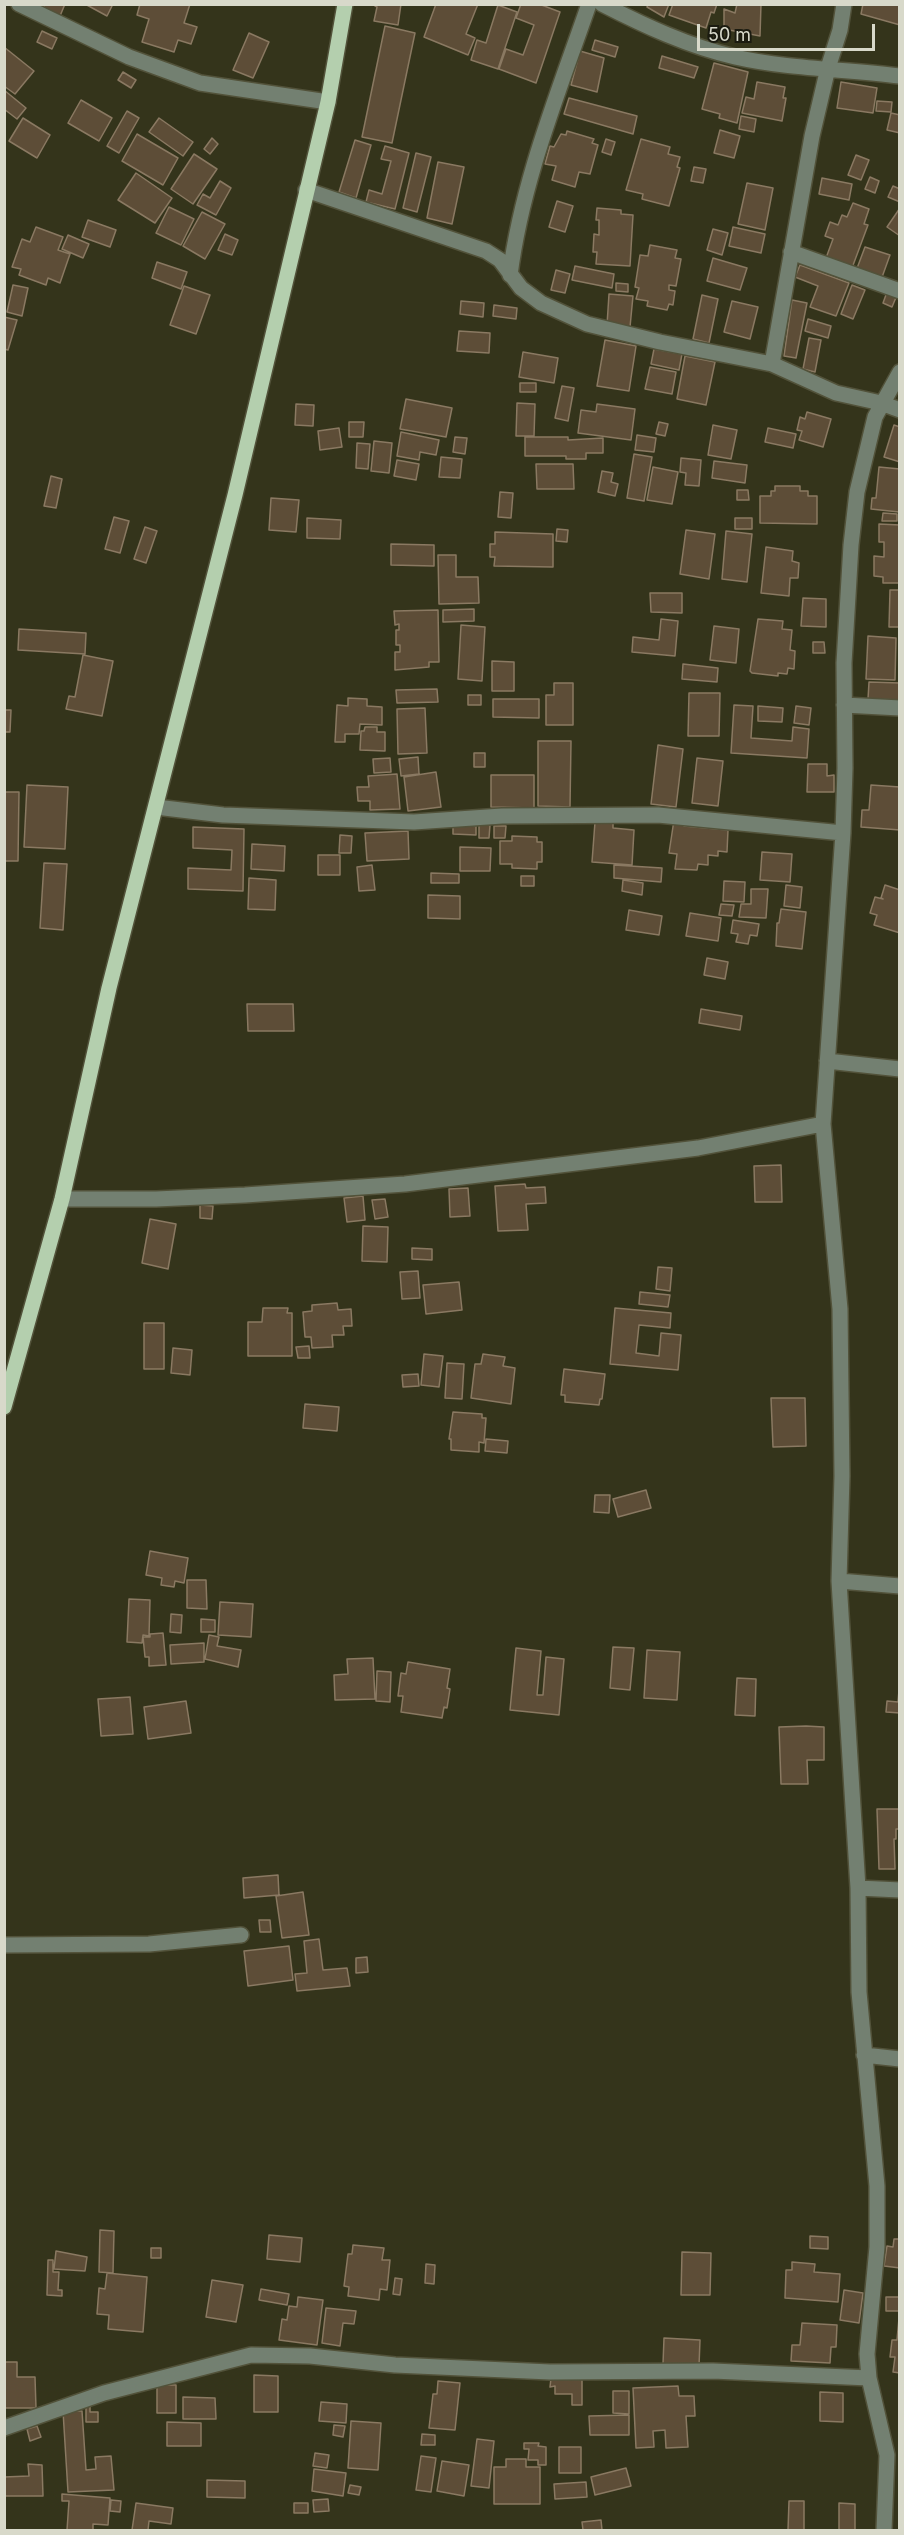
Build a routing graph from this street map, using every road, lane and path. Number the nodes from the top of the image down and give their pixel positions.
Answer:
1 (19, 4) edge
2 (345, 4) edge
3 (589, 4) edge
4 (602, 4) edge
5 (844, 4) edge
6 (828, 68) junction
7 (900, 76) edge
8 (328, 102) junction
9 (306, 190) junction
10 (791, 252) junction
11 (510, 275) junction
12 (900, 291) edge
13 (772, 364) junction
14 (900, 372) edge
15 (881, 403) junction
16 (900, 410) edge
17 (844, 705) junction
18 (900, 708) edge
19 (156, 807) junction
20 (843, 833) junction
21 (827, 1061) junction
22 (900, 1069) edge
23 (823, 1124) junction
24 (62, 1199) junction
25 (4, 1407) edge
26 (839, 1581) junction
27 (900, 1586) edge
28 (858, 1888) junction
29 (900, 1890) edge
30 (241, 1935) dead end
31 (4, 1945) edge
32 (864, 2055) junction
33 (900, 2059) edge
34 (869, 2378) junction
35 (4, 2428) edge
36 (884, 2530) edge

1 - 8 street
2 - 8 main road
3 - 11 street
4 - 6 street
5 - 6 street
6 - 7 street
6 - 10 street
8 - 9 main road
9 - 11 street
9 - 19 main road
10 - 12 street
10 - 13 street
11 - 13 street
13 - 15 street
14 - 15 street
15 - 16 street
15 - 17 street
17 - 18 street
17 - 20 street
19 - 20 street
19 - 24 main road
20 - 21 street
21 - 22 street
21 - 23 street
23 - 24 street
23 - 26 street
24 - 25 main road
26 - 27 street
26 - 28 street
28 - 29 street
28 - 32 street
30 - 31 street
32 - 33 street
32 - 34 street
34 - 35 street
34 - 36 street

